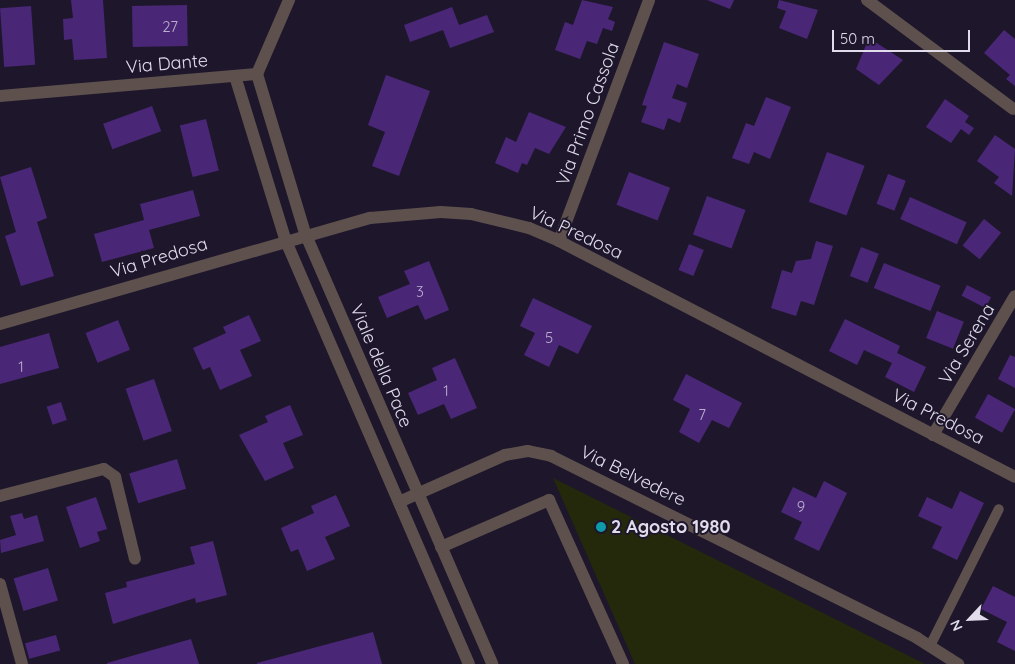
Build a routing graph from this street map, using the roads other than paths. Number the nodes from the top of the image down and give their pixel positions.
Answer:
1 (289, 0) edge
2 (649, 0) edge
3 (868, 0) edge
4 (257, 74) junction
5 (235, 76) junction
6 (0, 96) edge
7 (1013, 109) dead end
8 (305, 233) junction
9 (285, 239) junction
10 (559, 241) junction
11 (1015, 296) edge
12 (0, 324) edge
13 (933, 434) junction
14 (1015, 477) edge
15 (418, 493) junction
16 (0, 496) edge
17 (399, 502) junction
18 (999, 509) dead end
19 (441, 546) junction
20 (135, 559) dead end
21 (0, 584) edge
22 (484, 646) junction
23 (930, 646) junction
24 (467, 659) edge
25 (22, 664) edge
26 (492, 664) edge
27 (623, 664) edge
28 (958, 664) edge

1 - 4 street
2 - 10 street, Via Primo Cassola
3 - 7 street
4 - 5 street, Via Dante
4 - 8 street, Viale della Pace
5 - 6 street, Via Dante
5 - 9 street
8 - 9 street, Via Predosa
8 - 10 street, Via Predosa
8 - 15 street, Viale della Pace
9 - 12 street, Via Predosa
9 - 17 street
10 - 13 street, Via Predosa
11 - 13 street, Via Serena
13 - 14 street, Via Predosa
15 - 17 street, Via Belvedere
15 - 19 street, Viale della Pace
15 - 23 street, Via Belvedere
16 - 20 street
17 - 24 street
18 - 23 lane
19 - 22 street, Viale della Pace
19 - 27 street
21 - 25 street
22 - 24 street
22 - 26 street, Viale della Pace
23 - 28 street, Via Belvedere

